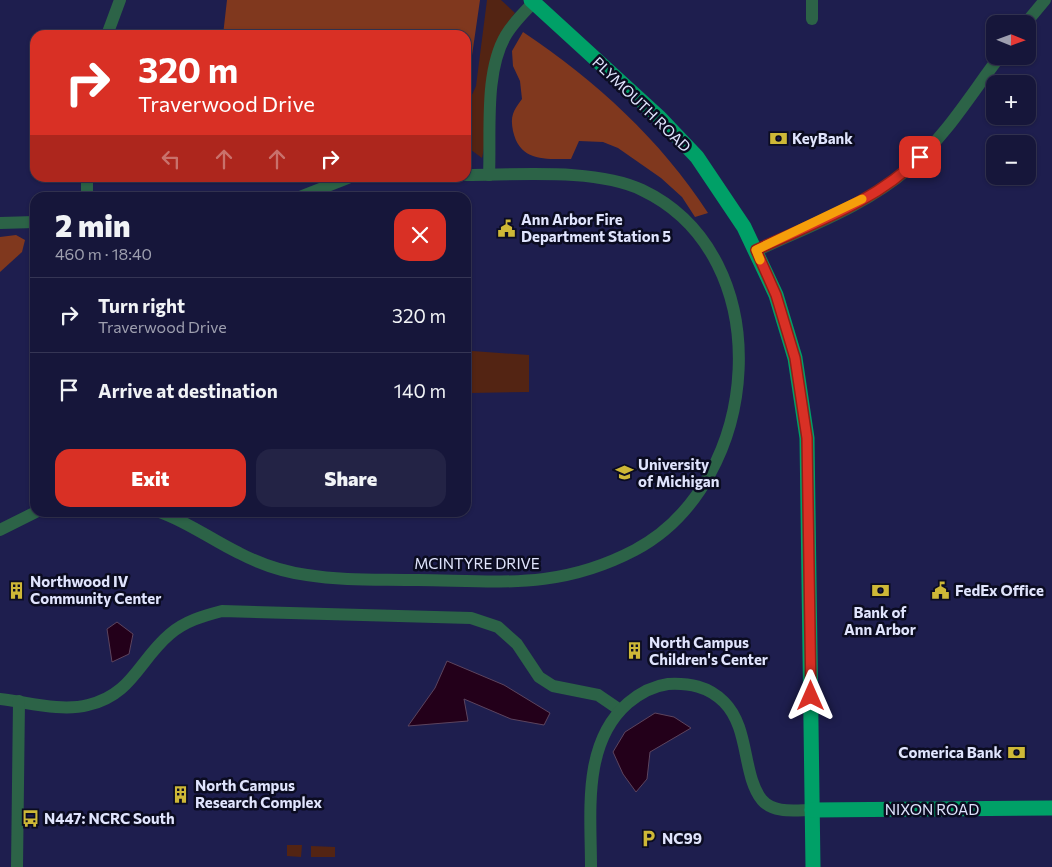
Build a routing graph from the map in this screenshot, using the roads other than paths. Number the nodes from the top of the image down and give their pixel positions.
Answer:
1 (120, 0) edge
2 (812, 0) edge
3 (1045, 0) edge
4 (532, 1) edge
5 (1032, 15) edge
6 (812, 19) dead end
7 (109, 30) edge
8 (993, 65) edge
9 (471, 175) edge
10 (489, 175) junction
11 (338, 182) edge
12 (312, 192) edge
13 (0, 222) edge
14 (30, 222) edge
15 (756, 250) junction
16 (30, 515) edge
17 (170, 517) edge
18 (0, 530) edge
19 (0, 699) edge
20 (19, 701) junction
21 (620, 710) junction
22 (1052, 808) edge
23 (812, 810) junction
24 (17, 867) edge
25 (591, 867) edge
26 (813, 867) edge

1 - 7 street
2 - 6 street
3 - 5 street
4 - 10 street
4 - 15 main road, PLYMOUTH ROAD
8 - 15 street
9 - 10 street, MCINTYRE DRIVE
10 - 17 street, MCINTYRE DRIVE
11 - 12 street
13 - 14 street
15 - 23 main road, PLYMOUTH ROAD
16 - 18 street
19 - 20 street
20 - 21 street
20 - 24 street
21 - 23 street
21 - 25 street
22 - 23 main road, NIXON ROAD
23 - 26 main road, PLYMOUTH ROAD

